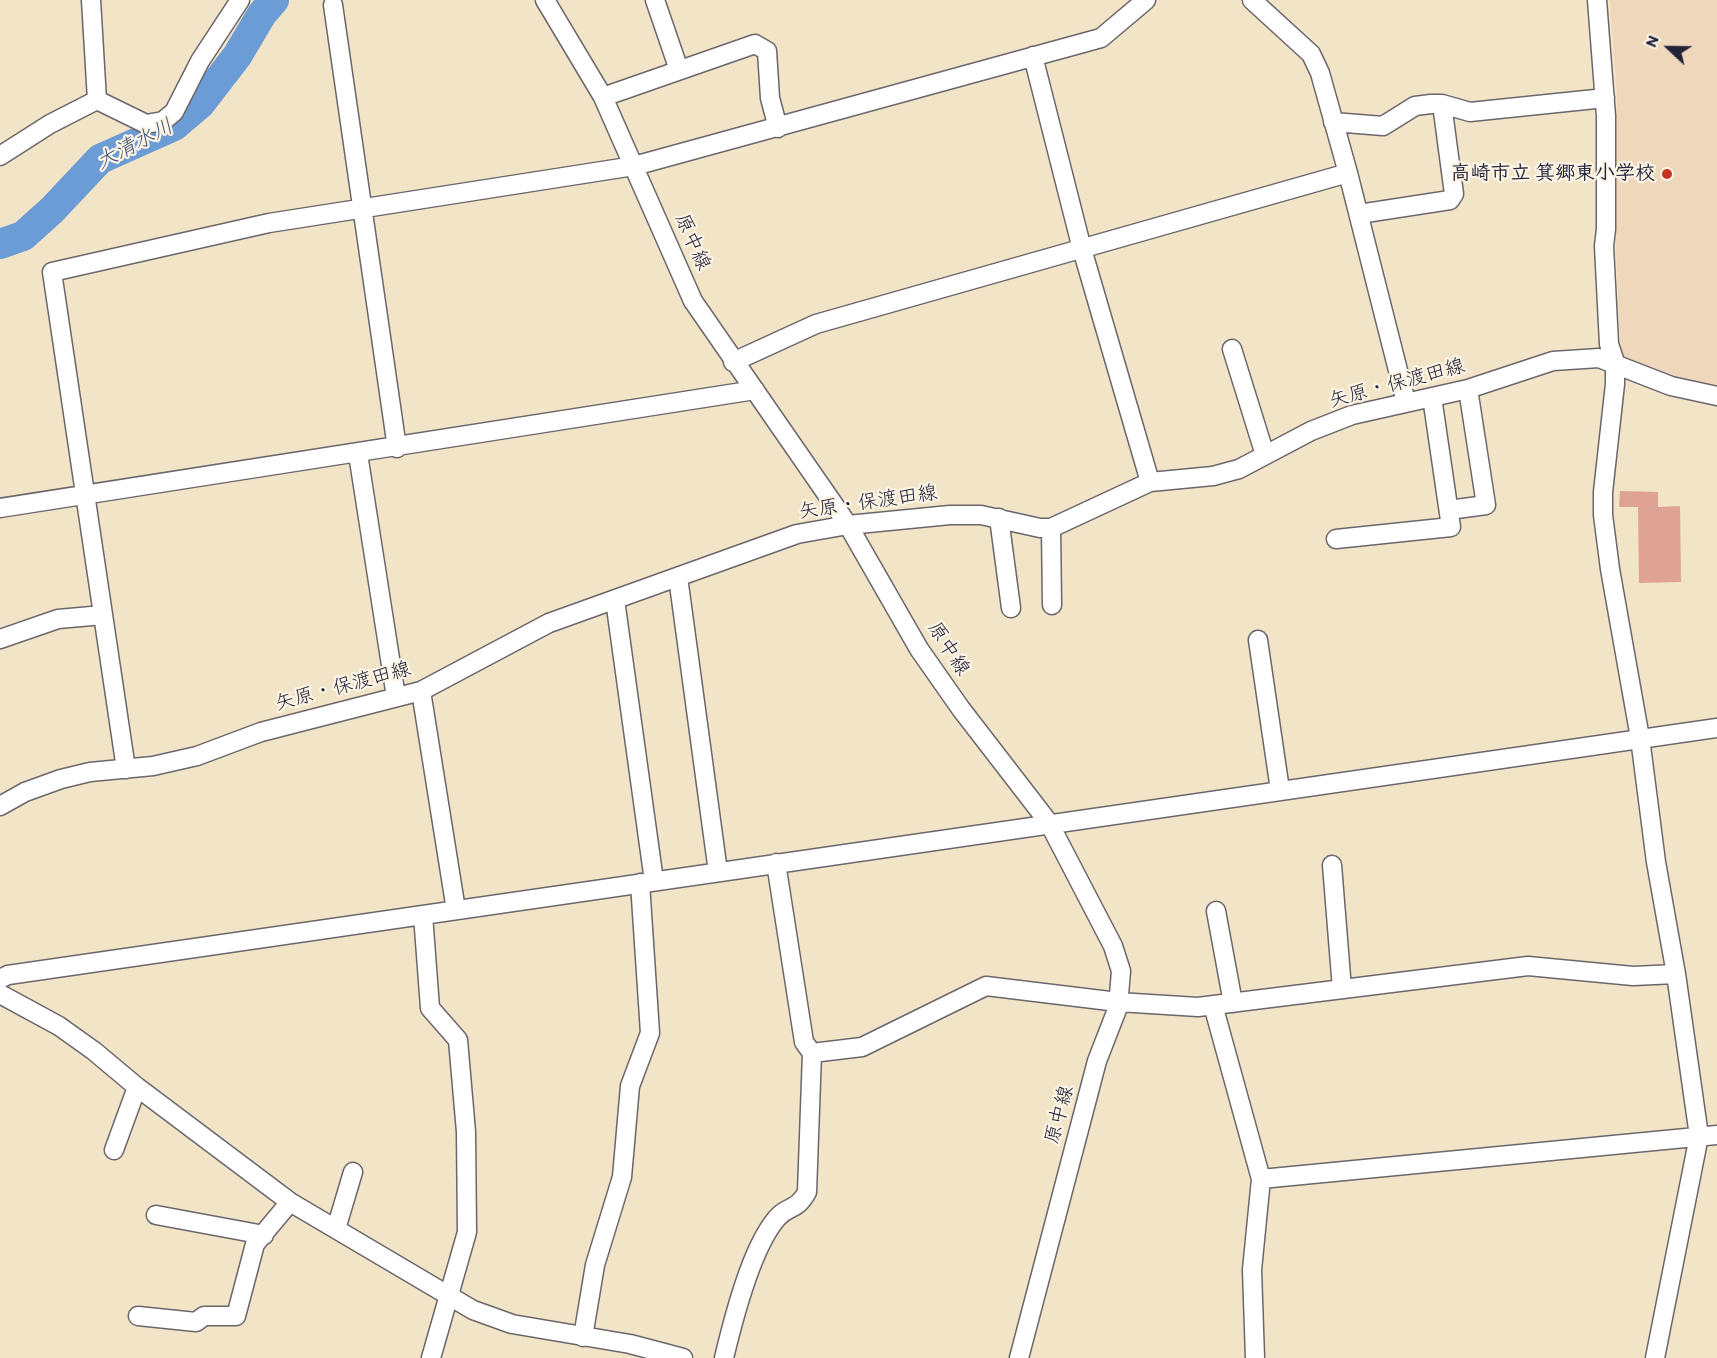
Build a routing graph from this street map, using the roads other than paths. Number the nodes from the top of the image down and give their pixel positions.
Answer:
1 (91, 0) edge
2 (240, 0) edge
3 (545, 0) edge
4 (655, 0) edge
5 (1146, 0) edge
6 (1252, 0) edge
7 (1597, 0) edge
8 (333, 5) dead end
9 (1033, 56) junction
10 (679, 70) junction
11 (603, 97) junction
12 (1605, 98) junction
13 (97, 100) junction
14 (1442, 104) junction
15 (1333, 122) junction
16 (778, 128) junction
17 (0, 156) edge
18 (634, 166) junction
19 (1348, 173) junction
20 (363, 208) junction
21 (1359, 214) junction
22 (1082, 249) junction
23 (1232, 349) dead end
24 (733, 362) junction
25 (1615, 362) junction
26 (1468, 389) junction
27 (755, 390) junction
28 (1717, 396) edge
29 (1432, 397) junction
30 (1406, 402) junction
31 (397, 448) junction
32 (358, 454) junction
33 (1265, 455) junction
34 (1150, 482) junction
35 (85, 496) junction
36 (0, 508) edge
37 (1449, 510) junction
38 (999, 518) junction
39 (848, 525) junction
40 (1051, 528) junction
41 (1336, 539) dead end
42 (678, 577) junction
43 (615, 600) junction
44 (1052, 605) dead end
45 (1011, 608) dead end
46 (104, 615) junction
47 (0, 639) edge
48 (1258, 640) dead end
49 (421, 691) junction
50 (396, 697) junction
51 (1717, 728) edge
52 (1640, 738) junction
53 (126, 769) junction
54 (1280, 790) junction
55 (0, 806) edge
56 (1049, 823) junction
57 (776, 863) junction
58 (1332, 865) dead end
59 (718, 872) junction
60 (647, 882) junction
61 (456, 910) junction
62 (1216, 911) dead end
63 (423, 915) junction
64 (1676, 974) junction
65 (0, 979) edge
66 (1342, 989) junction
67 (0, 994) edge
68 (1118, 1002) junction
69 (1233, 1002) junction
70 (1213, 1005) junction
71 (812, 1053) junction
72 (137, 1087) junction
73 (1717, 1135) edge
74 (1699, 1136) junction
75 (114, 1150) dead end
76 (352, 1172) dead end
77 (1261, 1179) junction
78 (290, 1202) junction
79 (156, 1215) dead end
80 (336, 1229) junction
81 (264, 1235) junction
82 (449, 1297) junction
83 (138, 1316) dead end
84 (583, 1336) junction
85 (431, 1358) edge
86 (683, 1358) edge
87 (724, 1358) edge
88 (1019, 1358) edge
89 (1255, 1358) edge
90 (1655, 1358) edge

1 - 13 street
2 - 13 street
3 - 11 street, 原中線
4 - 10 street
5 - 9 street
6 - 15 street
7 - 12 street
8 - 20 street
9 - 16 street
9 - 22 street
10 - 11 street
10 - 16 street
11 - 18 street, 原中線
12 - 14 street
12 - 25 street
13 - 17 street
14 - 15 street
14 - 21 street
15 - 19 street
16 - 18 street
18 - 20 street
18 - 24 street, 原中線
19 - 21 street
19 - 22 street
20 - 31 street
20 - 35 street
21 - 30 street
22 - 24 street
22 - 34 street
23 - 33 street
24 - 27 street, 原中線
25 - 26 street, 矢原・保渡田線
25 - 28 street, 矢原・保渡田線
25 - 52 street
26 - 29 street, 矢原・保渡田線
26 - 37 street
27 - 31 street
27 - 39 street, 原中線
29 - 30 street, 矢原・保渡田線
29 - 37 street
30 - 33 street, 矢原・保渡田線
31 - 32 street
32 - 35 street
32 - 50 street
33 - 34 street, 矢原・保渡田線
34 - 40 street, 矢原・保渡田線
35 - 36 street
35 - 46 street
37 - 41 street
38 - 39 street, 矢原・保渡田線
38 - 40 street, 矢原・保渡田線
38 - 45 street
39 - 42 street, 矢原・保渡田線
39 - 56 street, 原中線
40 - 44 street
42 - 43 street, 矢原・保渡田線
42 - 59 street
43 - 49 street, 矢原・保渡田線
43 - 60 street
46 - 47 street
46 - 53 street
48 - 54 street
49 - 50 street, 矢原・保渡田線
49 - 61 street
50 - 53 street, 矢原・保渡田線
51 - 52 street
52 - 54 street
52 - 64 street
53 - 55 street, 矢原・保渡田線
54 - 56 street
56 - 57 street
56 - 68 street, 原中線
57 - 59 street
57 - 71 street
58 - 66 street
59 - 60 street
60 - 61 street
60 - 84 street
61 - 63 street
62 - 69 street
63 - 65 street
63 - 82 street
64 - 66 street
64 - 74 street
66 - 69 street
67 - 72 street
68 - 70 street
68 - 71 street
68 - 88 street, 原中線
69 - 70 street
70 - 77 street
71 - 87 street
72 - 75 street
72 - 78 street
73 - 74 street
74 - 77 street
74 - 90 street
76 - 80 street
77 - 89 street
78 - 80 street
78 - 81 street
79 - 81 street
80 - 82 street
81 - 83 street
82 - 84 street
82 - 85 street
84 - 86 street

